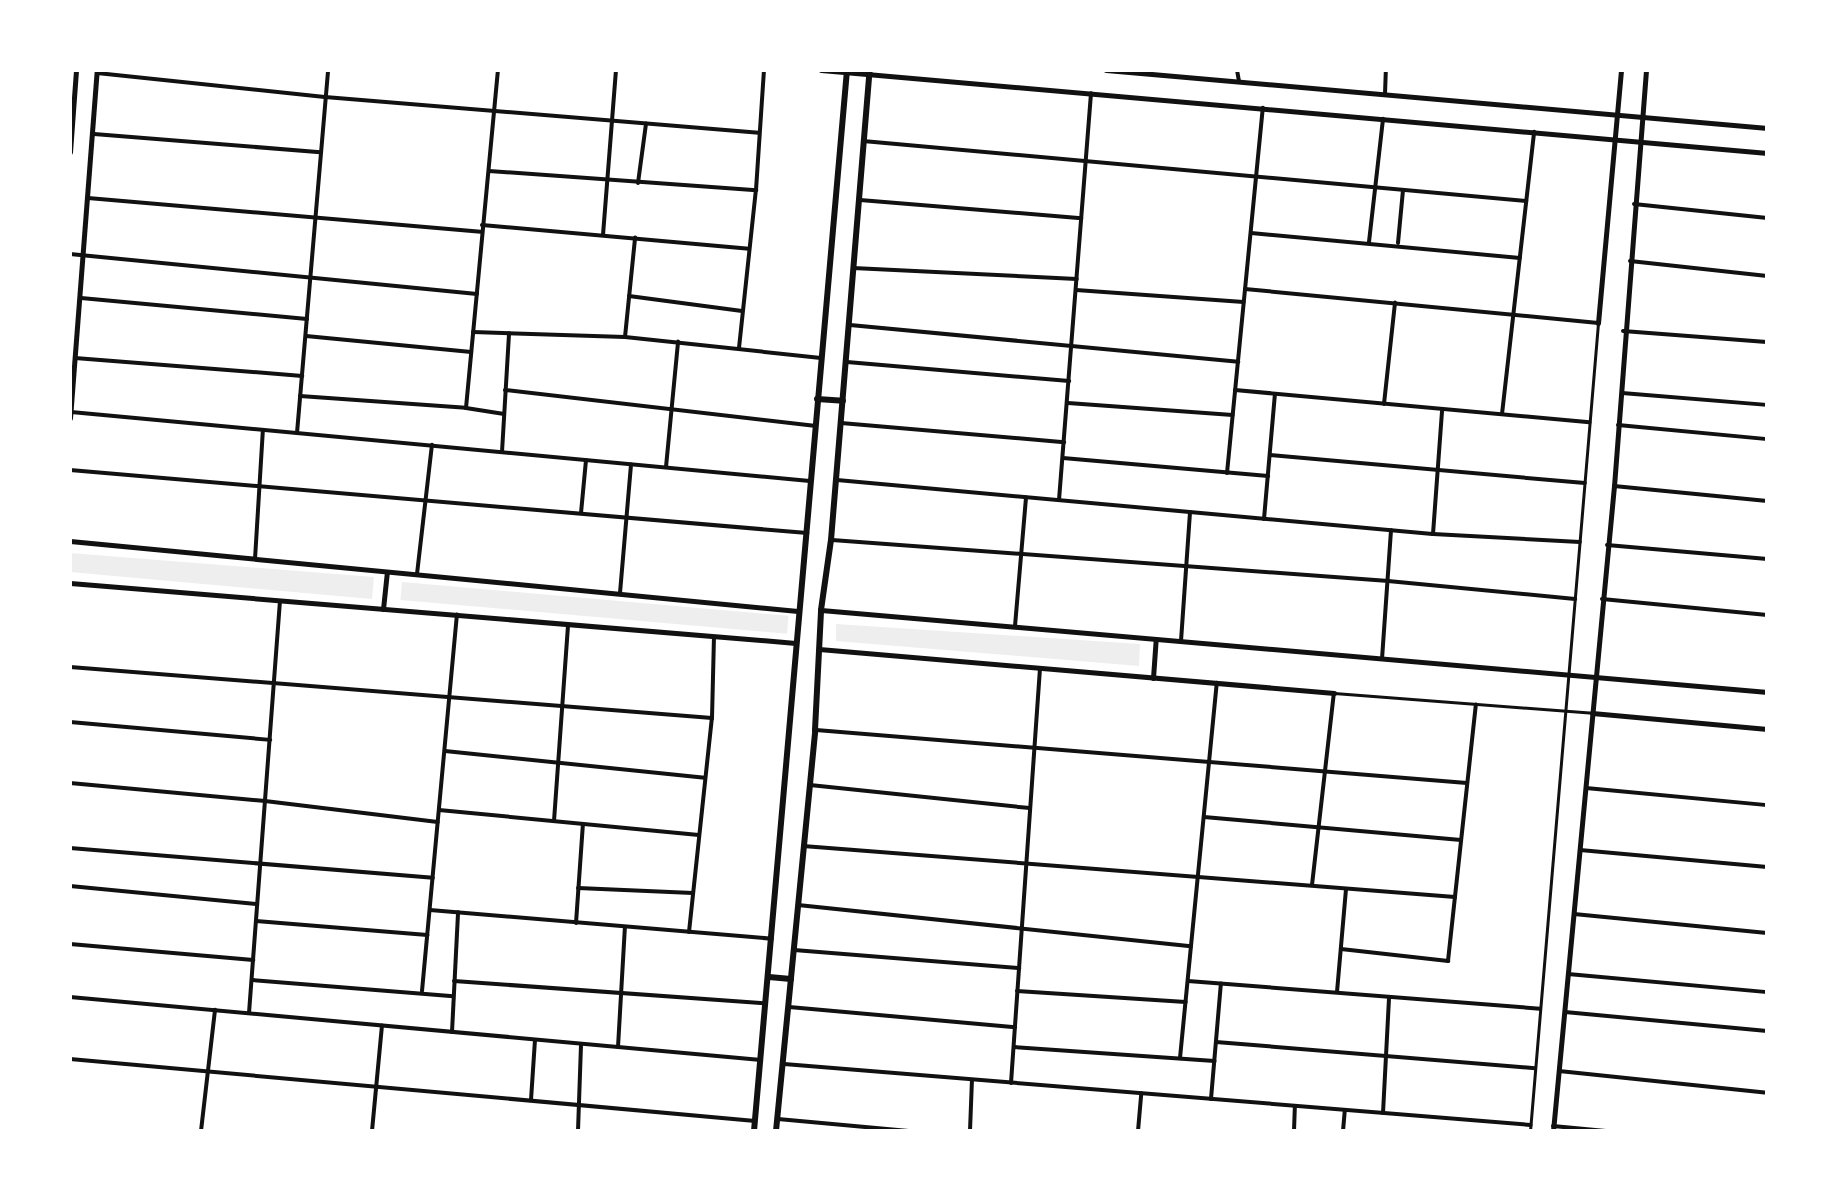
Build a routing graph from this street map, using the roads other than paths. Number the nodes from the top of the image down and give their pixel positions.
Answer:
1 (76, 70) edge
2 (328, 70) edge
3 (498, 70) edge
4 (616, 70) edge
5 (764, 70) edge
6 (821, 70) edge
7 (1106, 70) edge
8 (1116, 70) edge
9 (1237, 70) edge
10 (1386, 70) edge
11 (1621, 70) edge
12 (1646, 70) edge
13 (97, 71) edge
14 (847, 71) edge
15 (870, 72) edge
16 (1239, 81) junction
17 (1091, 93) junction
18 (1385, 94) junction
19 (325, 97) junction
20 (1263, 108) junction
21 (494, 113) junction
22 (1618, 114) junction
23 (1641, 116) junction
24 (1383, 119) junction
25 (611, 122) junction
26 (646, 124) junction
27 (1767, 128) edge
28 (1534, 132) junction
29 (759, 133) junction
30 (94, 134) junction
31 (1616, 139) junction
32 (863, 141) junction
33 (1638, 141) junction
34 (70, 152) edge
35 (320, 152) junction
36 (1767, 153) edge
37 (1086, 160) junction
38 (489, 171) junction
39 (1256, 174) junction
40 (606, 180) junction
41 (638, 183) junction
42 (1376, 186) junction
43 (756, 190) junction
44 (1403, 190) junction
45 (88, 198) junction
46 (858, 200) junction
47 (1526, 201) junction
48 (1634, 204) junction
49 (313, 218) junction
50 (1081, 218) junction
51 (1767, 218) edge
52 (482, 225) junction
53 (481, 232) junction
54 (1251, 233) junction
55 (603, 235) junction
56 (635, 238) junction
57 (1369, 242) junction
58 (1398, 244) junction
59 (749, 249) junction
60 (70, 254) edge
61 (85, 256) junction
62 (1520, 258) junction
63 (1629, 260) junction
64 (853, 268) junction
65 (1767, 276) edge
66 (310, 279) junction
67 (1077, 279) junction
68 (1245, 289) junction
69 (1076, 290) junction
70 (477, 294) junction
71 (629, 296) junction
72 (81, 298) junction
73 (1244, 302) junction
74 (1395, 303) junction
75 (742, 311) junction
76 (1513, 315) junction
77 (307, 319) junction
78 (1598, 323) junction
79 (850, 325) junction
80 (1623, 331) junction
81 (473, 332) junction
82 (509, 333) junction
83 (305, 336) junction
84 (625, 337) junction
85 (678, 342) junction
86 (1767, 342) edge
87 (1072, 344) junction
88 (739, 348) junction
89 (471, 352) junction
90 (75, 358) junction
91 (821, 358) junction
92 (847, 362) junction
93 (1238, 362) junction
94 (302, 376) junction
95 (1069, 381) junction
96 (505, 390) junction
97 (1235, 390) junction
98 (1619, 393) junction
99 (1275, 394) junction
100 (300, 396) junction
101 (817, 399) junction
102 (843, 401) junction
103 (1067, 403) junction
104 (1384, 404) junction
105 (1767, 405) edge
106 (672, 407) junction
107 (466, 408) junction
108 (1442, 411) junction
109 (71, 412) edge
110 (503, 414) junction
111 (1502, 414) junction
112 (1233, 415) junction
113 (70, 418) edge
114 (1590, 422) junction
115 (841, 423) junction
116 (1618, 425) junction
117 (814, 426) junction
118 (263, 430) junction
119 (297, 433) junction
120 (1767, 439) edge
121 (1064, 442) junction
122 (432, 445) junction
123 (502, 452) junction
124 (1270, 455) junction
125 (1063, 458) junction
126 (586, 460) junction
127 (631, 464) junction
128 (666, 467) junction
129 (70, 470) edge
130 (1436, 471) junction
131 (1227, 473) junction
132 (1268, 476) junction
133 (835, 480) junction
134 (810, 481) junction
135 (1585, 483) junction
136 (1614, 486) junction
137 (259, 488) junction
138 (1026, 497) junction
139 (426, 500) junction
140 (1059, 500) junction
141 (1767, 501) edge
142 (1190, 512) junction
143 (581, 514) junction
144 (627, 518) junction
145 (1264, 519) junction
146 (1391, 530) junction
147 (807, 533) junction
148 (1433, 534) junction
149 (831, 540) junction
150 (70, 541) edge
151 (1580, 542) junction
152 (1607, 545) junction
153 (1021, 555) junction
154 (255, 559) junction
155 (1767, 559) edge
156 (1186, 567) junction
157 (387, 572) junction
158 (417, 574) junction
159 (1388, 581) junction
160 (70, 583) edge
161 (620, 594) junction
162 (1575, 599) junction
163 (1602, 599) junction
164 (280, 601) junction
165 (383, 609) junction
166 (821, 610) junction
167 (798, 611) junction
168 (457, 615) junction
169 (1767, 615) edge
170 (568, 625) junction
171 (1015, 627) junction
172 (714, 637) junction
173 (1156, 639) junction
174 (1181, 641) junction
175 (796, 643) junction
176 (819, 649) junction
177 (1382, 659) junction
178 (70, 667) edge
179 (1040, 668) junction
180 (1569, 675) junction
181 (1597, 677) junction
182 (1153, 678) junction
183 (274, 683) junction
184 (1217, 683) junction
185 (1767, 692) edge
186 (1334, 693) junction
187 (449, 697) junction
188 (1476, 705) junction
189 (563, 706) junction
190 (1565, 713) junction
191 (1592, 713) junction
192 (712, 718) junction
193 (70, 722) edge
194 (1767, 729) edge
195 (815, 730) junction
196 (270, 740) junction
197 (1035, 748) junction
198 (444, 751) junction
199 (1210, 762) junction
200 (558, 763) junction
201 (1325, 771) junction
202 (705, 778) junction
203 (70, 783) edge
204 (1467, 783) junction
205 (809, 785) junction
206 (1586, 788) junction
207 (265, 801) junction
208 (1767, 805) edge
209 (1030, 808) junction
210 (439, 810) junction
211 (1204, 817) junction
212 (554, 821) junction
213 (438, 822) junction
214 (583, 824) junction
215 (1319, 828) junction
216 (699, 835) junction
217 (1461, 840) junction
218 (802, 846) junction
219 (70, 848) edge
220 (1580, 850) junction
221 (260, 864) junction
222 (1027, 864) junction
223 (1767, 867) edge
224 (1198, 877) junction
225 (433, 878) junction
226 (70, 886) edge
227 (1312, 886) junction
228 (578, 888) junction
229 (1346, 889) junction
230 (693, 893) junction
231 (1455, 897) junction
232 (257, 904) junction
233 (798, 905) junction
234 (430, 910) junction
235 (458, 912) junction
236 (1574, 914) junction
237 (256, 921) junction
238 (576, 923) junction
239 (625, 927) junction
240 (1022, 928) junction
241 (689, 932) junction
242 (1767, 933) edge
243 (427, 935) junction
244 (772, 939) junction
245 (70, 944) edge
246 (1191, 946) junction
247 (1341, 949) junction
248 (793, 950) junction
249 (253, 960) junction
250 (1019, 968) junction
251 (1568, 974) junction
252 (769, 977) junction
253 (791, 979) junction
254 (251, 980) junction
255 (454, 981) junction
256 (1188, 981) junction
257 (1221, 983) junction
258 (422, 991) junction
259 (1017, 991) junction
260 (621, 992) junction
261 (1337, 992) junction
262 (1767, 992) edge
263 (453, 996) junction
264 (70, 997) edge
265 (1389, 997) junction
266 (1186, 1002) junction
267 (766, 1004) junction
268 (789, 1007) junction
269 (1540, 1009) junction
270 (215, 1010) junction
271 (1565, 1012) junction
272 (249, 1013) junction
273 (382, 1025) junction
274 (1015, 1027) junction
275 (1767, 1031) edge
276 (452, 1032) junction
277 (535, 1040) junction
278 (1216, 1042) junction
279 (581, 1044) junction
280 (618, 1047) junction
281 (1014, 1047) junction
282 (1386, 1055) junction
283 (1180, 1058) junction
284 (70, 1059) edge
285 (761, 1060) junction
286 (1215, 1061) junction
287 (783, 1064) junction
288 (1535, 1068) junction
289 (208, 1071) junction
290 (1559, 1071) junction
291 (972, 1080) junction
292 (1011, 1083) junction
293 (376, 1088) junction
294 (1141, 1093) junction
295 (1767, 1093) edge
296 (1211, 1099) junction
297 (531, 1100) junction
298 (579, 1104) junction
299 (1295, 1106) junction
300 (1345, 1110) junction
301 (1383, 1113) junction
302 (777, 1119) junction
303 (755, 1121) junction
304 (1530, 1128) edge
305 (1553, 1128) edge
306 (201, 1131) edge
307 (372, 1131) edge
308 (578, 1131) edge
309 (754, 1131) edge
310 (776, 1131) edge
311 (911, 1131) edge
312 (970, 1131) edge
313 (1138, 1131) edge
314 (1294, 1131) edge
315 (1343, 1131) edge
316 (1606, 1131) edge

1 - 34 street
2 - 19 street
3 - 21 street
4 - 25 street
5 - 29 street
6 - 14 street
7 - 8 street
8 - 16 street
9 - 16 street
10 - 18 street
11 - 22 street
12 - 23 street
13 - 19 street
13 - 30 street
14 - 15 street
14 - 91 main road
15 - 17 street
15 - 32 main road
16 - 18 street
17 - 20 street
17 - 37 street
18 - 22 street
19 - 21 street
19 - 35 street
20 - 24 street
20 - 39 street
21 - 25 street
21 - 38 street
22 - 23 street
22 - 31 street
23 - 27 street
23 - 33 street
24 - 28 street
24 - 42 street
25 - 26 street
25 - 40 street
26 - 29 street
26 - 41 street
28 - 31 street
28 - 47 street
29 - 43 street
30 - 35 street
30 - 45 street
31 - 33 street
31 - 78 street
32 - 37 street
32 - 46 main road
33 - 36 street
33 - 48 street
35 - 49 street
37 - 39 street
37 - 50 street
38 - 40 street
38 - 52 street
39 - 42 street
39 - 54 street
40 - 41 street
40 - 55 street
41 - 43 street
42 - 44 street
42 - 57 street
43 - 59 street
44 - 47 street
44 - 58 street
45 - 49 street
45 - 61 street
46 - 50 street
46 - 64 main road
47 - 62 street
48 - 51 street
48 - 63 street
49 - 53 street
49 - 66 street
50 - 67 street
52 - 53 street
52 - 55 street
53 - 70 street
54 - 57 street
54 - 68 street
55 - 56 street
56 - 59 street
56 - 71 street
57 - 58 street
58 - 62 street
59 - 75 street
60 - 61 street
61 - 66 street
61 - 72 street
62 - 76 street
63 - 65 street
63 - 80 street
64 - 67 street
64 - 79 main road
66 - 70 street
66 - 77 street
67 - 69 street
68 - 73 street
68 - 74 street
69 - 73 street
69 - 87 street
70 - 81 street
71 - 75 street
71 - 84 street
72 - 77 street
72 - 90 street
73 - 93 street
74 - 76 street
74 - 104 street
75 - 88 street
76 - 78 street
76 - 111 street
77 - 83 street
78 - 114 street
79 - 87 street
79 - 92 main road
80 - 86 street
80 - 98 street
81 - 82 street
81 - 89 street
82 - 84 street
82 - 96 street
83 - 89 street
83 - 94 street
84 - 85 street
85 - 88 street
85 - 106 street
87 - 93 street
87 - 95 street
88 - 91 street
89 - 107 street
90 - 94 street
90 - 109 street
91 - 101 main road
92 - 95 street
92 - 102 main road
93 - 97 street
94 - 100 street
95 - 103 street
96 - 106 street
96 - 110 street
97 - 99 street
97 - 112 street
98 - 105 street
98 - 116 street
99 - 104 street
99 - 124 street
100 - 107 street
100 - 119 street
101 - 102 main road
101 - 117 main road
102 - 115 main road
103 - 112 street
103 - 121 street
104 - 108 street
106 - 117 street
106 - 128 street
107 - 110 street
108 - 111 street
108 - 130 street
109 - 113 street
109 - 118 street
110 - 123 street
111 - 114 street
112 - 131 street
114 - 135 street
115 - 121 street
115 - 133 main road
116 - 120 street
116 - 136 street
117 - 134 main road
118 - 119 street
118 - 137 street
119 - 122 street
121 - 125 street
122 - 123 street
122 - 139 street
123 - 126 street
124 - 130 street
124 - 132 street
125 - 131 street
125 - 140 street
126 - 127 street
126 - 143 street
127 - 128 street
127 - 144 street
128 - 134 street
129 - 137 street
130 - 135 street
130 - 148 street
131 - 132 street
132 - 145 street
133 - 138 street
133 - 149 main road
134 - 147 main road
135 - 151 street
136 - 141 street
136 - 152 street
137 - 139 street
137 - 154 street
138 - 140 street
138 - 153 street
139 - 143 street
139 - 158 street
140 - 142 street
142 - 145 street
142 - 156 street
143 - 144 street
144 - 147 street
144 - 161 street
145 - 146 street
146 - 148 street
146 - 159 street
147 - 167 main road
148 - 151 street
149 - 153 street
149 - 166 main road
150 - 154 street
151 - 162 street
152 - 155 street
152 - 163 street
153 - 156 street
153 - 171 street
154 - 157 street
156 - 159 street
156 - 174 street
157 - 158 street
157 - 165 street
158 - 161 street
159 - 162 street
159 - 177 street
160 - 164 street
161 - 167 street
162 - 180 street
163 - 169 street
163 - 181 street
164 - 165 street
164 - 183 street
165 - 168 street
166 - 171 street
166 - 176 main road
167 - 175 main road
168 - 170 street
168 - 187 street
170 - 172 street
170 - 189 street
171 - 173 street
172 - 175 street
172 - 192 street
173 - 174 street
173 - 182 street
174 - 177 street
175 - 244 main road
176 - 179 street
176 - 195 main road
177 - 180 street
178 - 183 street
179 - 182 street
179 - 197 street
180 - 181 street
180 - 190 street
181 - 185 street
181 - 191 street
182 - 184 street
183 - 187 street
183 - 196 street
184 - 186 street
184 - 199 street
186 - 188 street
186 - 201 street
187 - 189 street
187 - 198 street
188 - 190 street
188 - 204 street
189 - 192 street
189 - 200 street
190 - 191 street
190 - 269 street
191 - 194 street
191 - 206 street
192 - 202 street
193 - 196 street
195 - 197 street
195 - 205 main road
196 - 207 street
197 - 199 street
197 - 209 street
198 - 200 street
198 - 210 street
199 - 201 street
199 - 211 street
200 - 202 street
200 - 212 street
201 - 204 street
201 - 215 street
202 - 216 street
203 - 207 street
204 - 217 street
205 - 209 street
205 - 218 main road
206 - 208 street
206 - 220 street
207 - 213 street
207 - 221 street
209 - 222 street
210 - 212 street
210 - 213 street
211 - 215 street
211 - 224 street
212 - 214 street
213 - 225 street
214 - 216 street
214 - 228 street
215 - 217 street
215 - 227 street
216 - 230 street
217 - 231 street
218 - 222 street
218 - 233 main road
219 - 221 street
220 - 223 street
220 - 236 street
221 - 225 street
221 - 232 street
222 - 224 street
222 - 240 street
224 - 227 street
224 - 246 street
225 - 234 street
226 - 232 street
227 - 229 street
228 - 230 street
228 - 238 street
229 - 231 street
229 - 247 street
230 - 241 street
231 - 247 street
232 - 237 street
233 - 240 street
233 - 248 main road
234 - 235 street
234 - 243 street
235 - 238 street
235 - 255 street
236 - 242 street
236 - 251 street
237 - 243 street
237 - 249 street
238 - 239 street
239 - 241 street
239 - 260 street
240 - 246 street
240 - 250 street
241 - 244 street
243 - 258 street
244 - 252 main road
245 - 249 street
246 - 256 street
247 - 261 street
248 - 250 street
248 - 253 main road
249 - 254 street
250 - 259 street
251 - 262 street
251 - 271 street
252 - 253 main road
252 - 267 main road
253 - 268 main road
254 - 258 street
254 - 272 street
255 - 260 street
255 - 263 street
256 - 257 street
256 - 266 street
257 - 261 street
257 - 278 street
258 - 263 street
259 - 266 street
259 - 274 street
260 - 267 street
260 - 280 street
261 - 265 street
263 - 276 street
264 - 270 street
265 - 269 street
265 - 282 street
266 - 283 street
267 - 285 main road
268 - 274 street
268 - 287 main road
269 - 288 street
270 - 272 street
270 - 289 street
271 - 275 street
271 - 290 street
272 - 273 street
273 - 276 street
273 - 293 street
274 - 281 street
276 - 277 street
277 - 279 street
277 - 297 street
278 - 282 street
278 - 286 street
279 - 280 street
279 - 298 street
280 - 285 street
281 - 283 street
281 - 292 street
282 - 288 street
282 - 301 street
283 - 286 street
284 - 289 street
285 - 303 main road
286 - 296 street
287 - 291 street
287 - 302 main road
288 - 304 street
289 - 293 street
289 - 306 street
290 - 295 street
290 - 305 street
291 - 292 street
291 - 312 street
292 - 294 street
293 - 297 street
293 - 307 street
294 - 296 street
294 - 313 street
296 - 299 street
297 - 298 street
298 - 303 street
298 - 308 street
299 - 300 street
299 - 314 street
300 - 301 street
300 - 315 street
301 - 304 street
302 - 310 main road
302 - 311 street
303 - 309 main road
305 - 316 street

